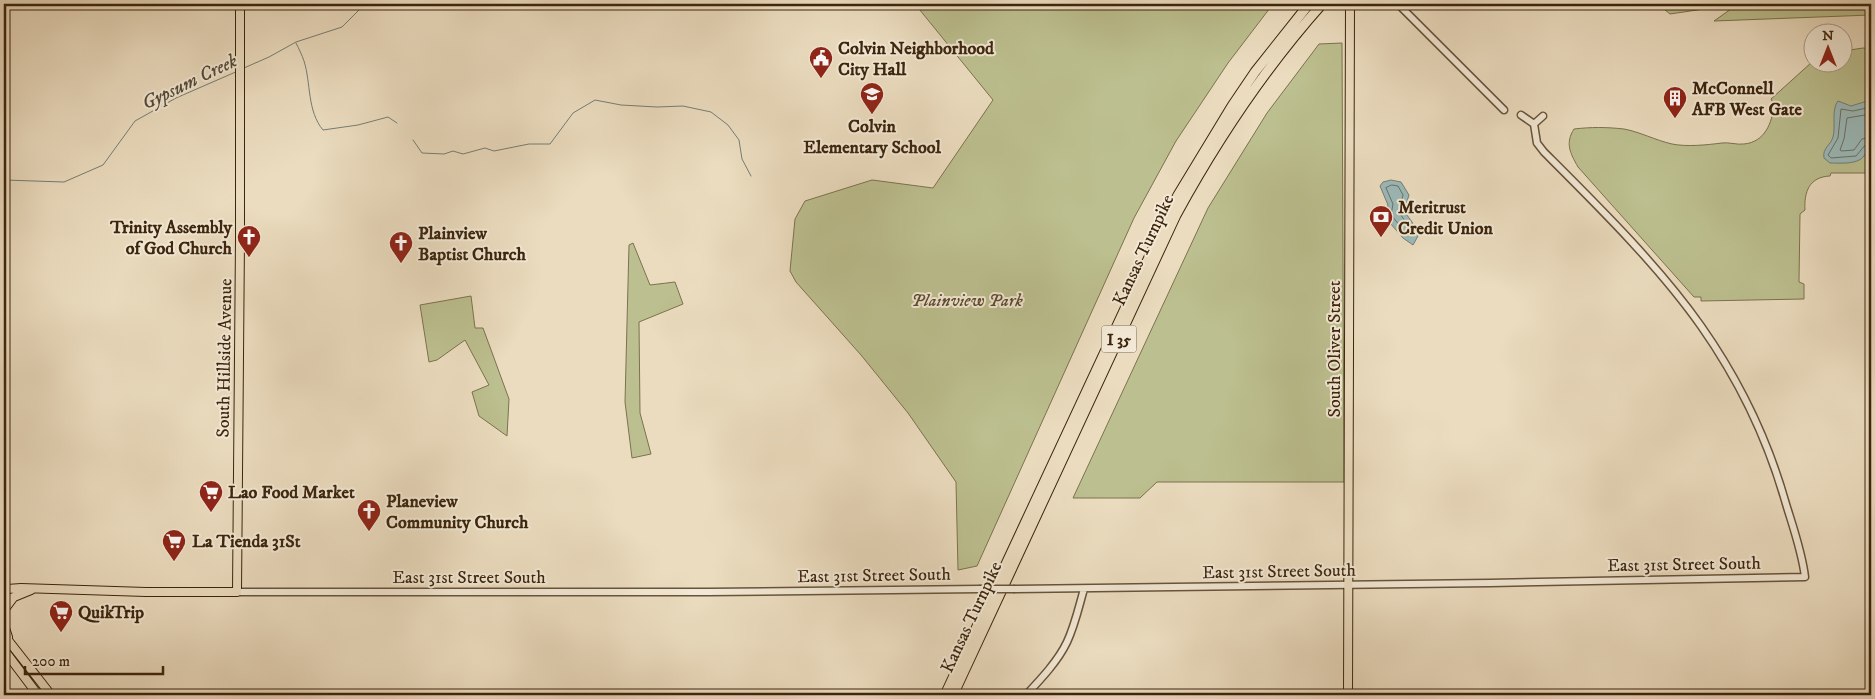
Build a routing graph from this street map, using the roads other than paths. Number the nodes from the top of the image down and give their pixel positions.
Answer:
1 (240, 4) edge
2 (1309, 4) edge
3 (1322, 4) edge
4 (1350, 4) edge
5 (1398, 4) edge
6 (1504, 110) dead end
7 (1521, 115) dead end
8 (1543, 116) dead end
9 (1534, 124) junction
10 (1348, 585) junction
11 (33, 589) junction
12 (1084, 589) junction
13 (5, 590) edge
14 (237, 592) junction
15 (16, 596) junction
16 (4, 600) edge
17 (4, 610) edge
18 (4, 625) edge
19 (4, 635) edge
20 (10, 644) junction
21 (4, 650) edge
22 (38, 695) edge
23 (51, 695) edge
24 (945, 695) edge
25 (953, 695) edge
26 (1026, 695) edge
27 (1348, 695) edge

1 - 14 main road, South Hillside Avenue
2 - 24 highway, Kansas Turnpike / I 35
3 - 25 highway, Kansas Turnpike / I 35
4 - 10 main road, South Oliver Street
5 - 6 street
7 - 9 street
8 - 9 street
9 - 10 street, East 31st Street South
10 - 12 street, East 31st Street South
10 - 27 main road, South Oliver Street
11 - 13 main road, East 31st Street South
11 - 14 main road, East 31st Street South
11 - 15 main road
12 - 14 street, East 31st Street South, bridge
12 - 26 street
15 - 16 main road
15 - 17 main road
18 - 20 main road
19 - 20 main road
20 - 23 main road
21 - 22 main road

